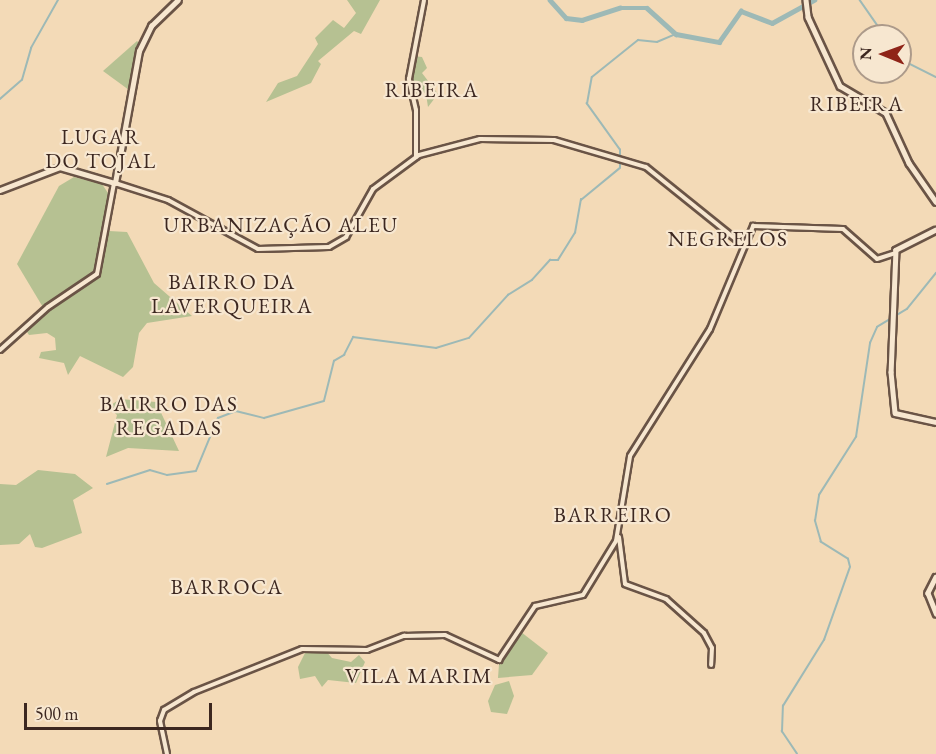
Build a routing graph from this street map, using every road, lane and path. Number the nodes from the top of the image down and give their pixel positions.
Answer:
1 (178, 0) edge
2 (424, 0) edge
3 (807, 1) edge
4 (416, 157) junction
5 (114, 181) junction
6 (0, 190) edge
7 (936, 202) edge
8 (936, 230) edge
9 (746, 237) junction
10 (737, 238) junction
11 (743, 245) junction
12 (896, 252) junction
13 (887, 259) junction
14 (896, 264) junction
15 (0, 350) edge
16 (936, 422) edge
17 (618, 536) junction
18 (936, 577) edge
19 (936, 613) edge
20 (711, 665) dead end
21 (167, 754) edge

1 - 5 main road
2 - 4 street
3 - 7 main road
4 - 5 street
4 - 10 street
5 - 6 main road
5 - 15 street
8 - 12 main road
9 - 10 street
9 - 11 street
9 - 13 street
10 - 11 street
11 - 17 street
12 - 13 street
12 - 14 main road
13 - 14 street
14 - 16 main road
17 - 20 street
17 - 21 street
18 - 19 main road

